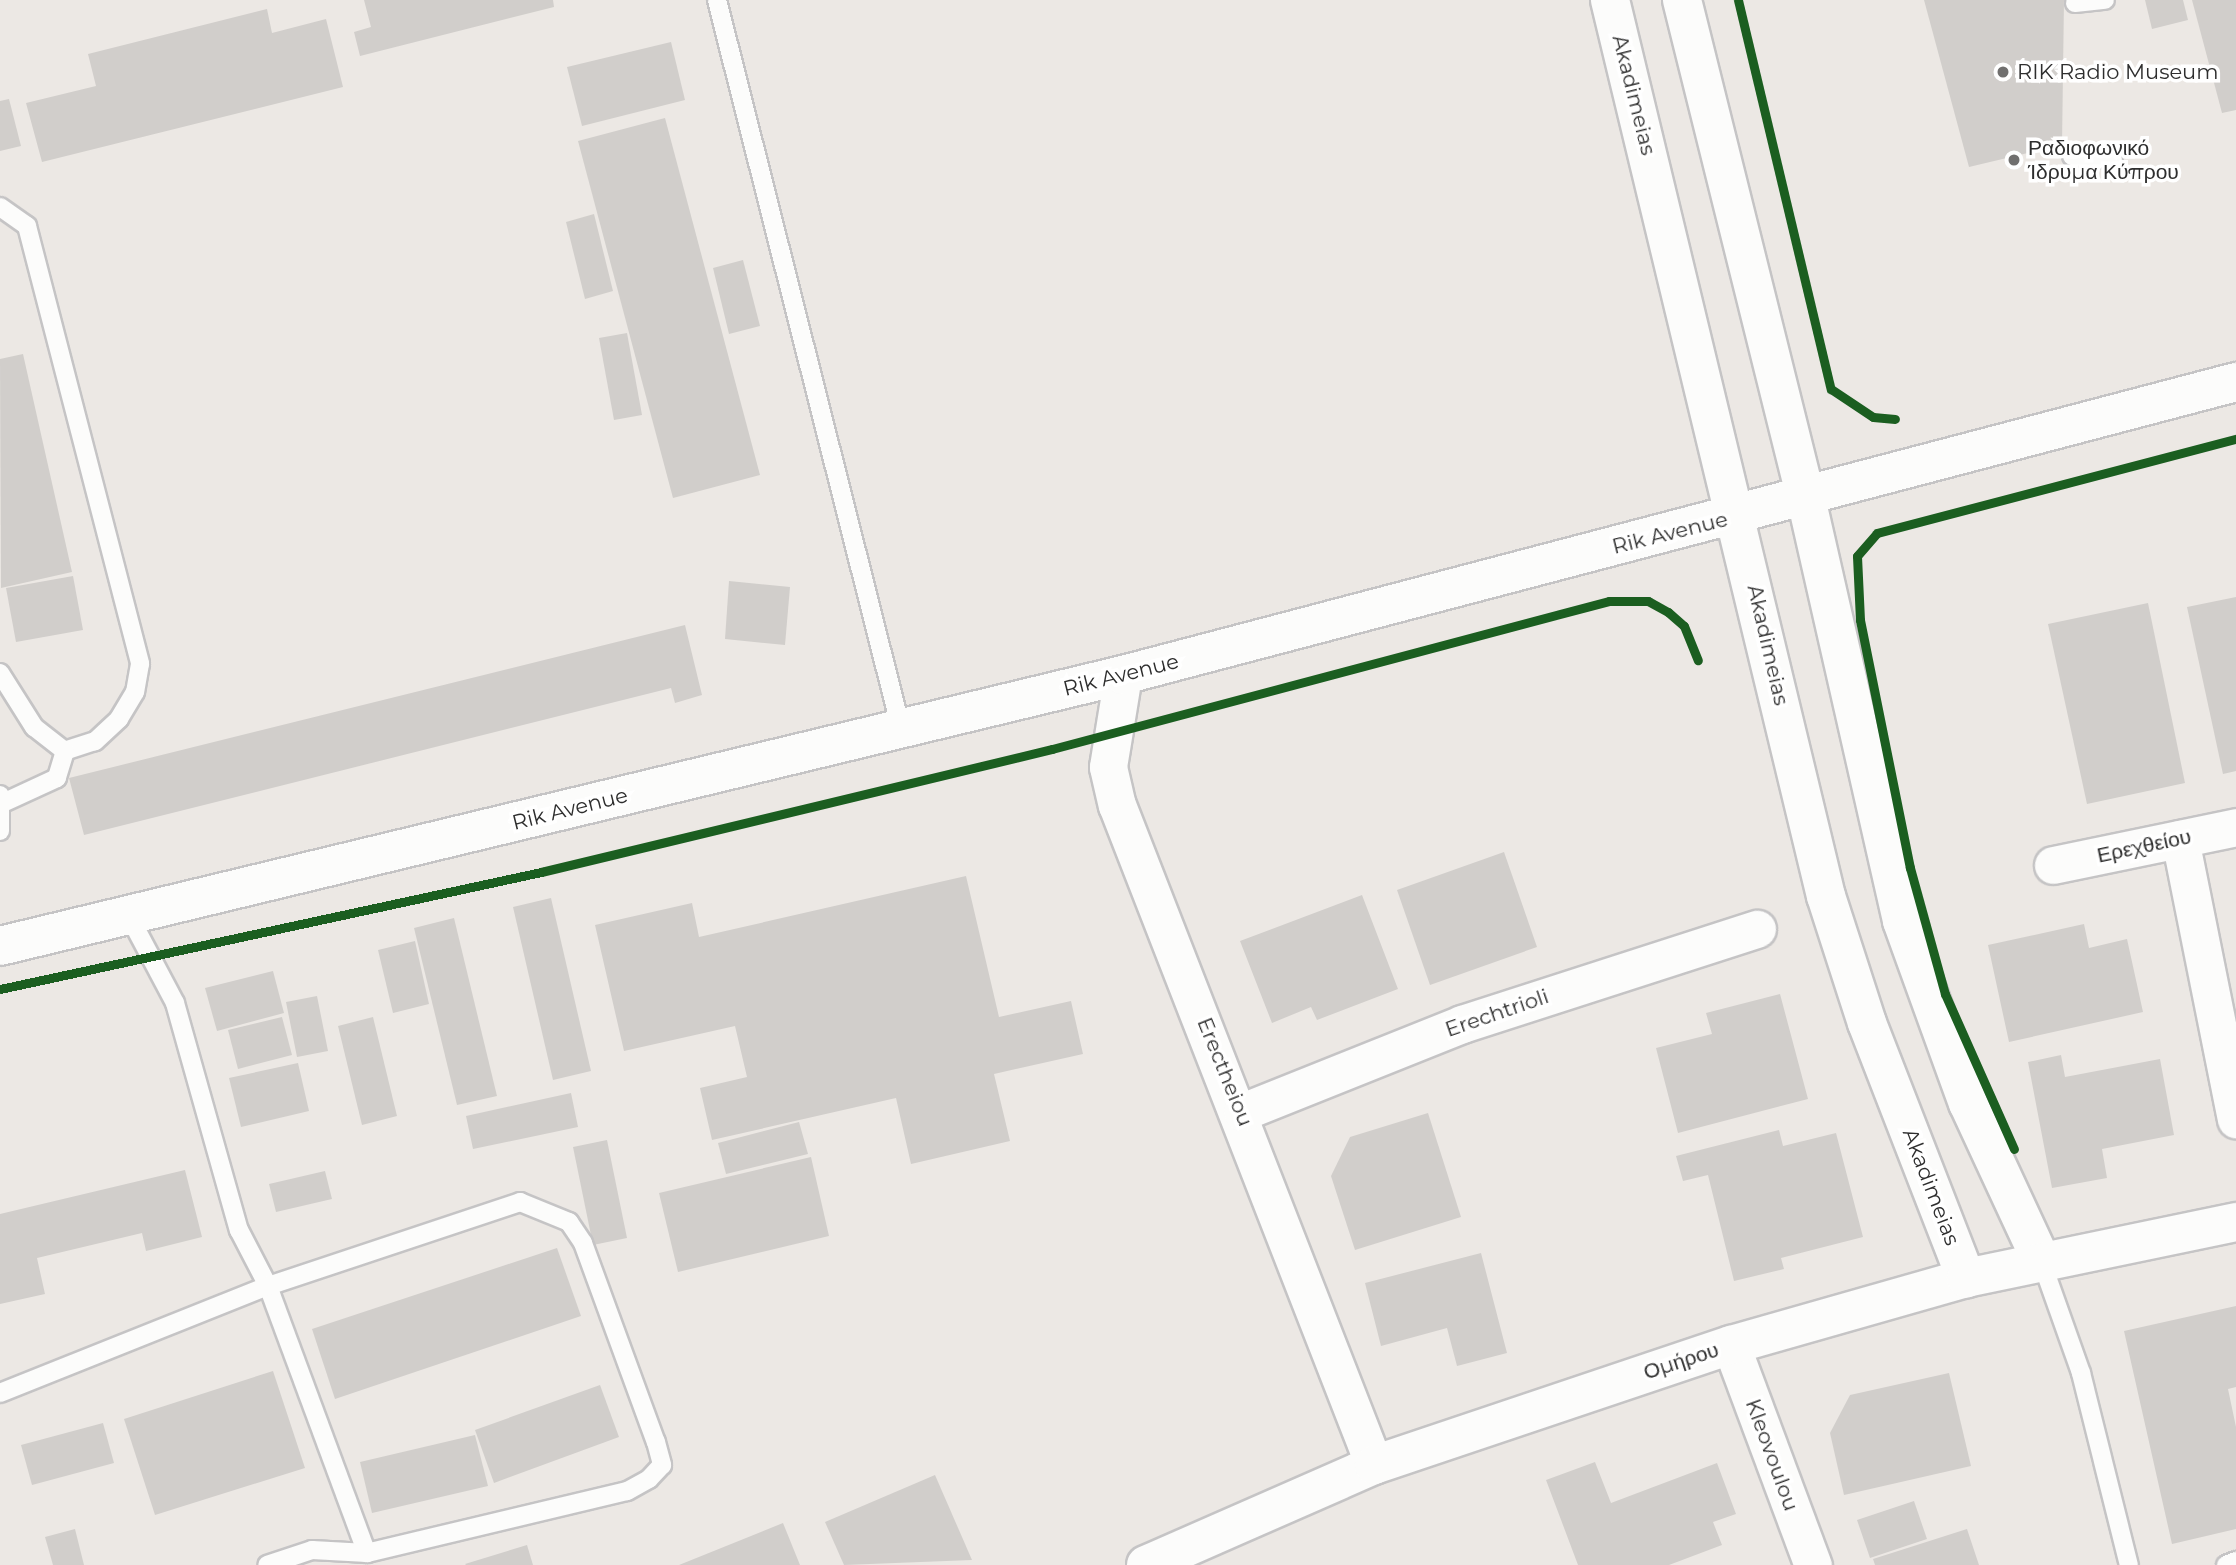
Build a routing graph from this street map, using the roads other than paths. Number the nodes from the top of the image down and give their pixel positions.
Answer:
1 (717, 0) edge
2 (1610, 0) edge
3 (1682, 0) edge
4 (2105, 0) edge
5 (2075, 3) dead end
6 (2072, 156) dead end
7 (2113, 159) dead end
8 (0, 207) edge
9 (2236, 382) edge
10 (1806, 498) junction
11 (1738, 515) junction
12 (0, 673) edge
13 (1123, 675) junction
14 (901, 729) junction
15 (65, 751) junction
16 (2, 799) edge
17 (2236, 827) edge
18 (0, 831) edge
19 (2180, 839) junction
20 (2053, 865) dead end
21 (129, 916) junction
22 (1757, 929) dead end
23 (0, 946) edge
24 (1242, 1112) junction
25 (2236, 1119) edge
26 (2236, 1222) edge
27 (2041, 1260) junction
28 (1966, 1278) junction
29 (268, 1286) junction
30 (1731, 1345) junction
31 (0, 1393) edge
32 (1374, 1465) junction
33 (367, 1553) junction
34 (2236, 1561) edge
35 (267, 1565) edge
36 (1146, 1565) edge
37 (1812, 1565) edge
38 (2129, 1565) edge
39 (2226, 1565) edge

1 - 14 lane
2 - 11 main road, Akadimeias
3 - 10 main road
4 - 5 lane
6 - 7 lane
8 - 15 lane
9 - 10 main road, Rik Avenue
10 - 11 main road, Rik Avenue
10 - 27 main road
11 - 13 main road, Rik Avenue
11 - 28 main road, Akadimeias
12 - 15 lane
13 - 14 main road, Rik Avenue
13 - 24 street, Erectheiou
14 - 21 main road, Rik Avenue
15 - 16 lane
16 - 18 lane
17 - 19 street, Ερεχθείου
19 - 20 street, Ερεχθείου
19 - 25 street
21 - 23 main road, Rik Avenue
21 - 29 lane
22 - 24 street, Erechtrioli
24 - 32 street, Erectheiou
26 - 27 main road, Ομήρου
27 - 28 main road, Ομήρου
27 - 38 lane
28 - 30 main road, Ομήρου
29 - 31 lane
29 - 33 lane
29 - 33 lane
30 - 32 main road, Ομήρου
30 - 37 street, Kleovoulou
32 - 36 main road, Ομήρου
33 - 35 lane
34 - 39 lane

